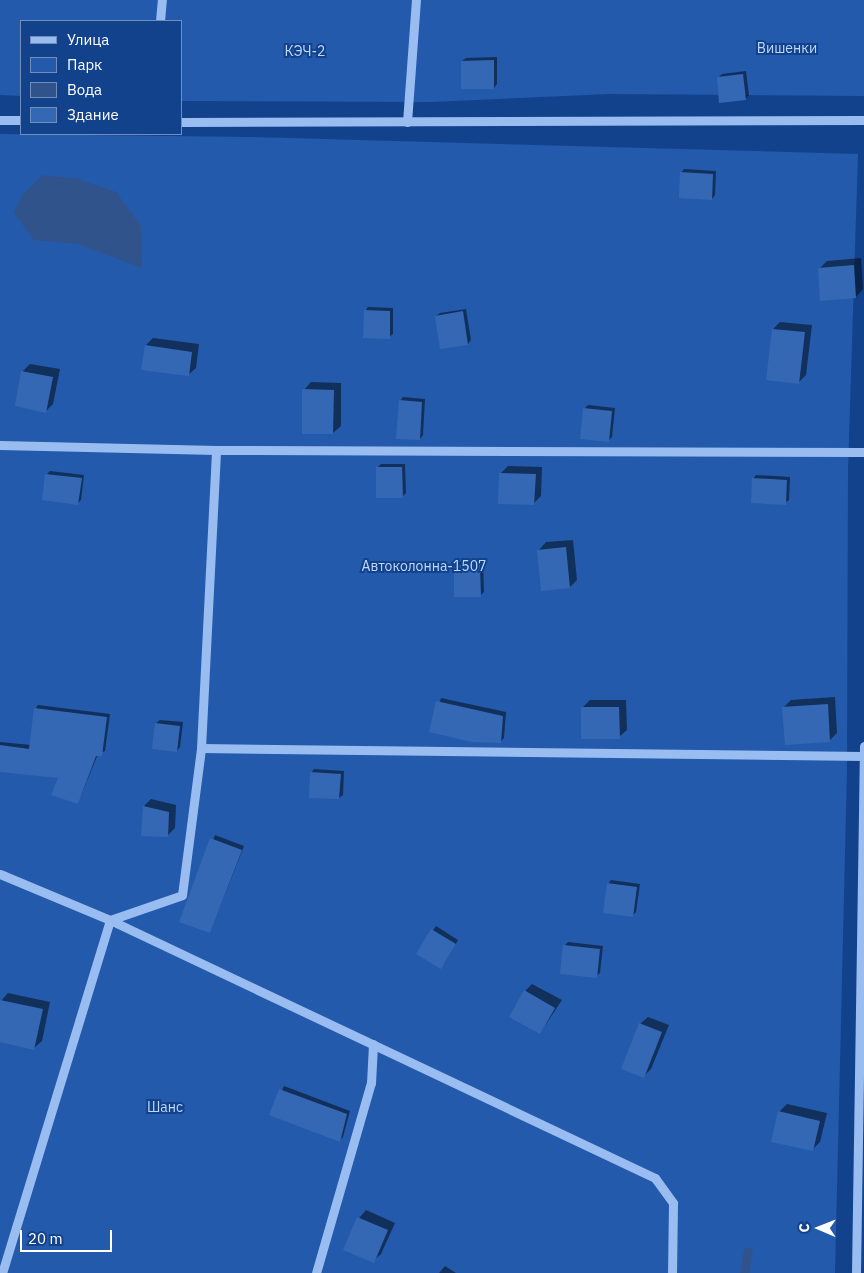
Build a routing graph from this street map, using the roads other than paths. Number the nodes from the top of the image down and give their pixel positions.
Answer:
1 (162, 0) edge
2 (416, 0) edge
3 (160, 20) edge
4 (0, 120) edge
5 (20, 120) edge
6 (864, 120) edge
7 (182, 122) edge
8 (406, 122) junction
9 (0, 446) edge
10 (216, 450) junction
11 (864, 452) edge
12 (864, 746) edge
13 (201, 748) junction
14 (864, 756) edge
15 (0, 874) edge
16 (110, 920) junction
17 (373, 1044) junction
18 (2, 1273) edge
19 (316, 1273) edge
20 (672, 1273) edge
21 (856, 1273) edge

1 - 3 street
2 - 8 street
4 - 5 street
6 - 8 street
7 - 8 street
9 - 10 street
10 - 11 street
10 - 13 street
12 - 14 street
13 - 14 street
13 - 16 street
14 - 21 street
15 - 16 street
16 - 17 street
16 - 18 street
17 - 19 street
17 - 20 street

